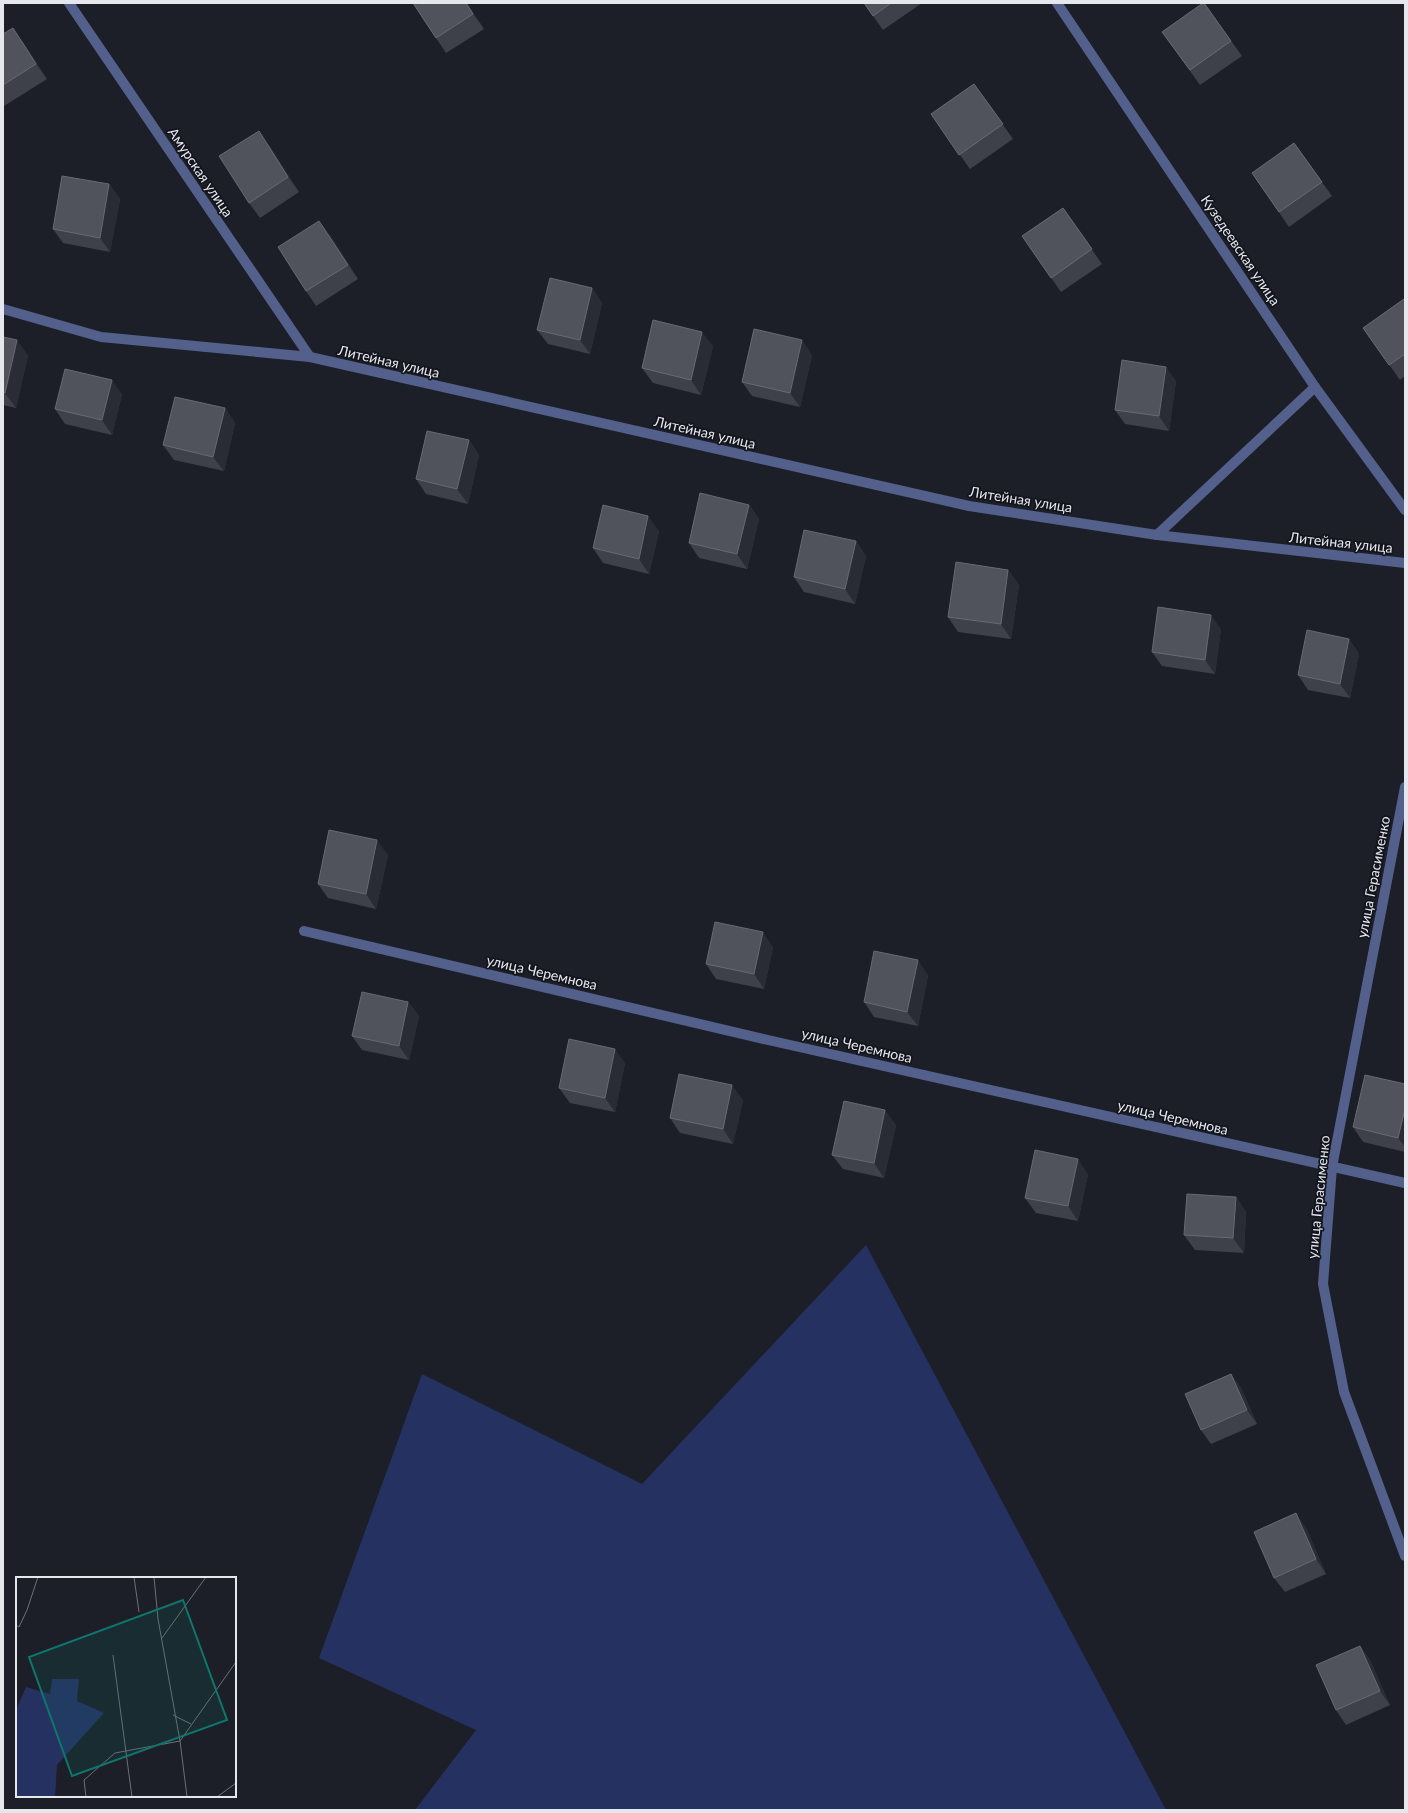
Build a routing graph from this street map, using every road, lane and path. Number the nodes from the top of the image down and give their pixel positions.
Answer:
1 (69, 3) edge
2 (1057, 3) edge
3 (3, 309) edge
4 (310, 357) junction
5 (1315, 387) junction
6 (1405, 510) edge
7 (1157, 535) junction
8 (1405, 563) edge
9 (1405, 787) edge
10 (304, 931) dead end
11 (1332, 1167) junction
12 (1405, 1183) edge
13 (1405, 1556) edge

1 - 4 street, Амурская улица
2 - 5 street, Кузедеевская улица
3 - 4 street, Литейная улица
4 - 7 street, Литейная улица
5 - 6 street, Кузедеевская улица
5 - 7 street
7 - 8 street, Литейная улица
9 - 11 street, улица Герасименко
10 - 11 street, улица Черемнова
11 - 12 street, улица Черемнова
11 - 13 street, улица Герасименко

